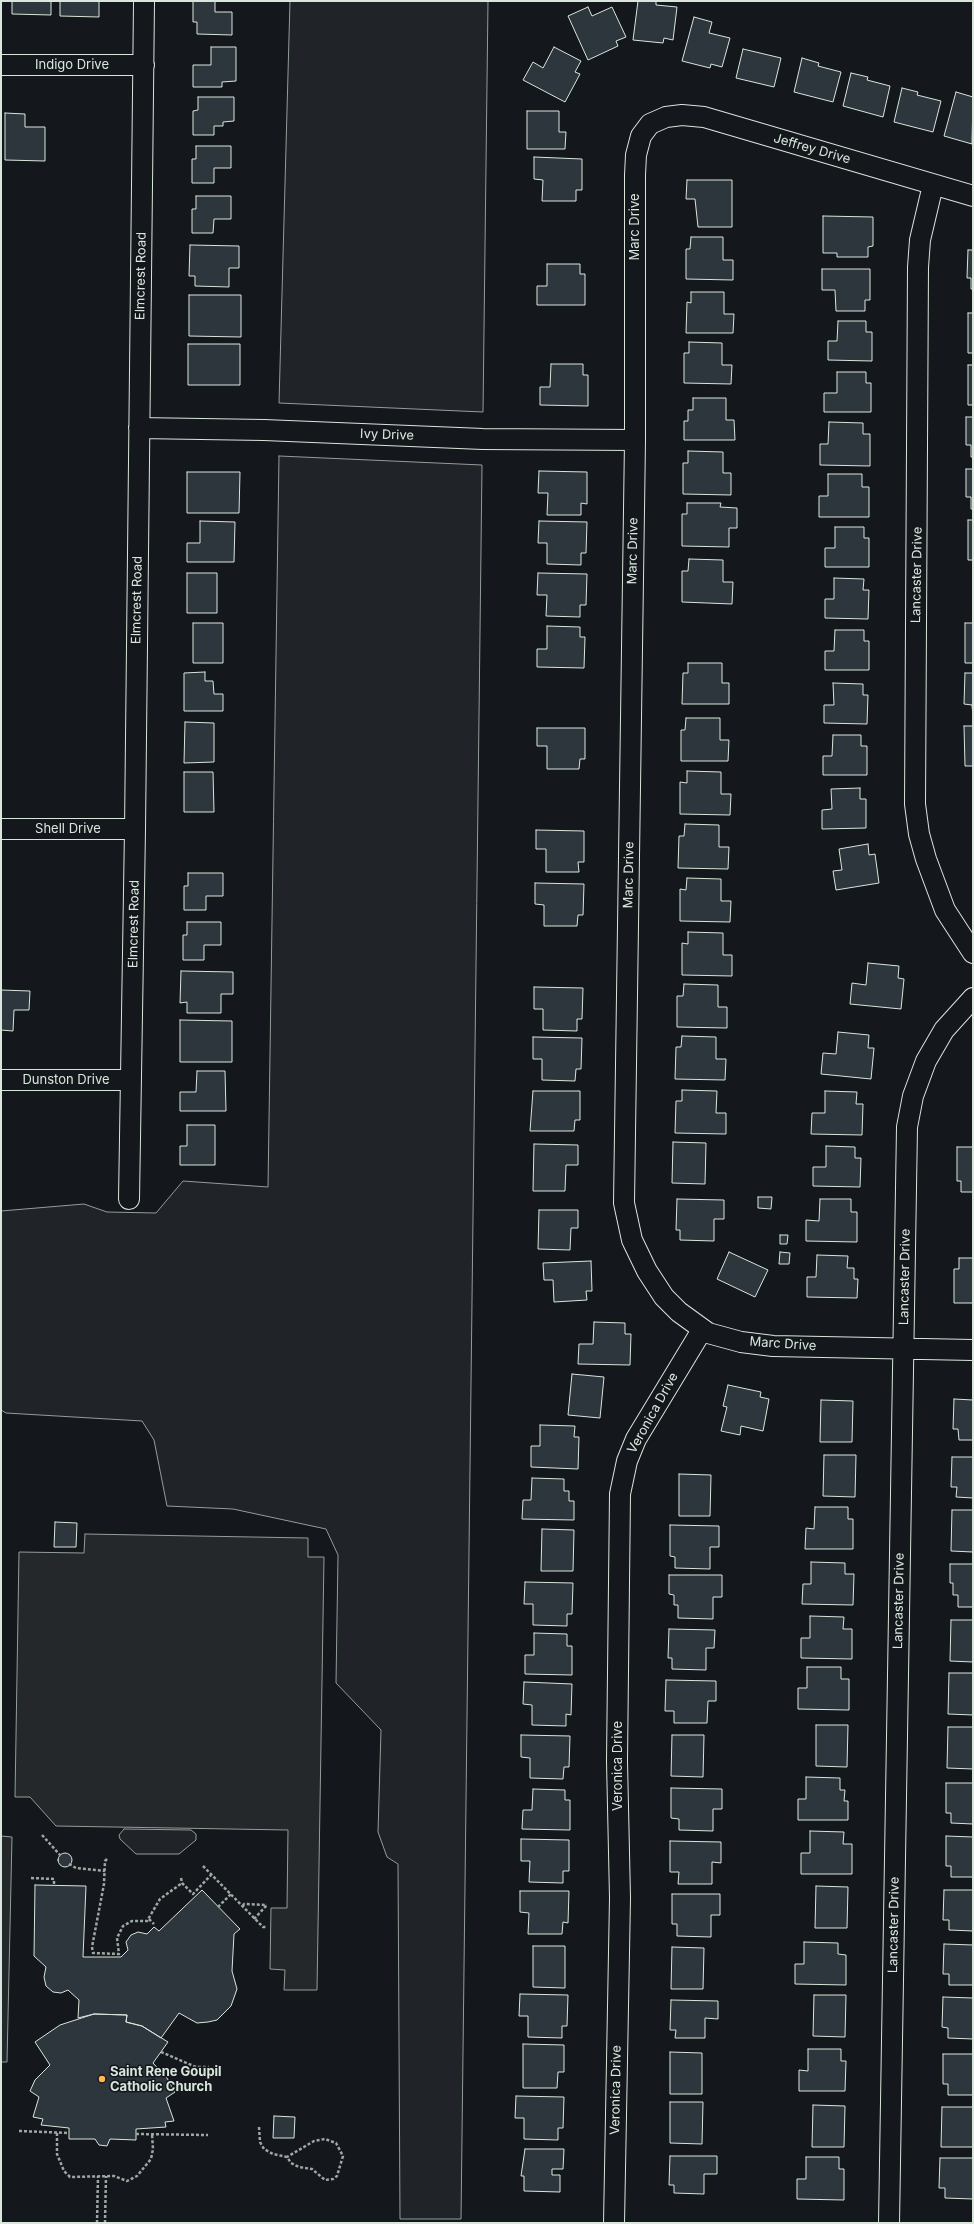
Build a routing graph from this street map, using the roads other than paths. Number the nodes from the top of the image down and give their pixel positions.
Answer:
1 (144, 1) edge
2 (1, 65) edge
3 (144, 66) junction
4 (650, 124) joint
5 (933, 185) junction
6 (973, 196) edge
7 (139, 428) junction
8 (635, 440) junction
9 (1, 829) edge
10 (135, 829) junction
11 (973, 953) edge
12 (973, 998) edge
13 (1, 1080) edge
14 (131, 1080) junction
15 (129, 1199) dead end
16 (702, 1330) junction
17 (904, 1348) junction
18 (973, 1350) edge
19 (614, 2223) edge
20 (889, 2223) edge

1 - 3 street, Elmcrest Road
2 - 3 street, Indigo Drive
3 - 7 street, Elmcrest Road
4 - 5 street, Jeffrey Drive
4 - 8 street, Marc Drive
5 - 6 street, Jeffrey Drive
5 - 11 street, Lancaster Drive
7 - 8 street, Ivy Drive
7 - 10 street, Elmcrest Road
8 - 16 street, Marc Drive
9 - 10 street, Shell Drive
10 - 14 street, Elmcrest Road
12 - 17 street, Lancaster Drive
13 - 14 street, Dunston Drive
14 - 15 street, Elmcrest Road
16 - 17 street, Marc Drive
16 - 19 street, Veronica Drive
17 - 18 street, Marc Drive
17 - 20 street, Lancaster Drive

